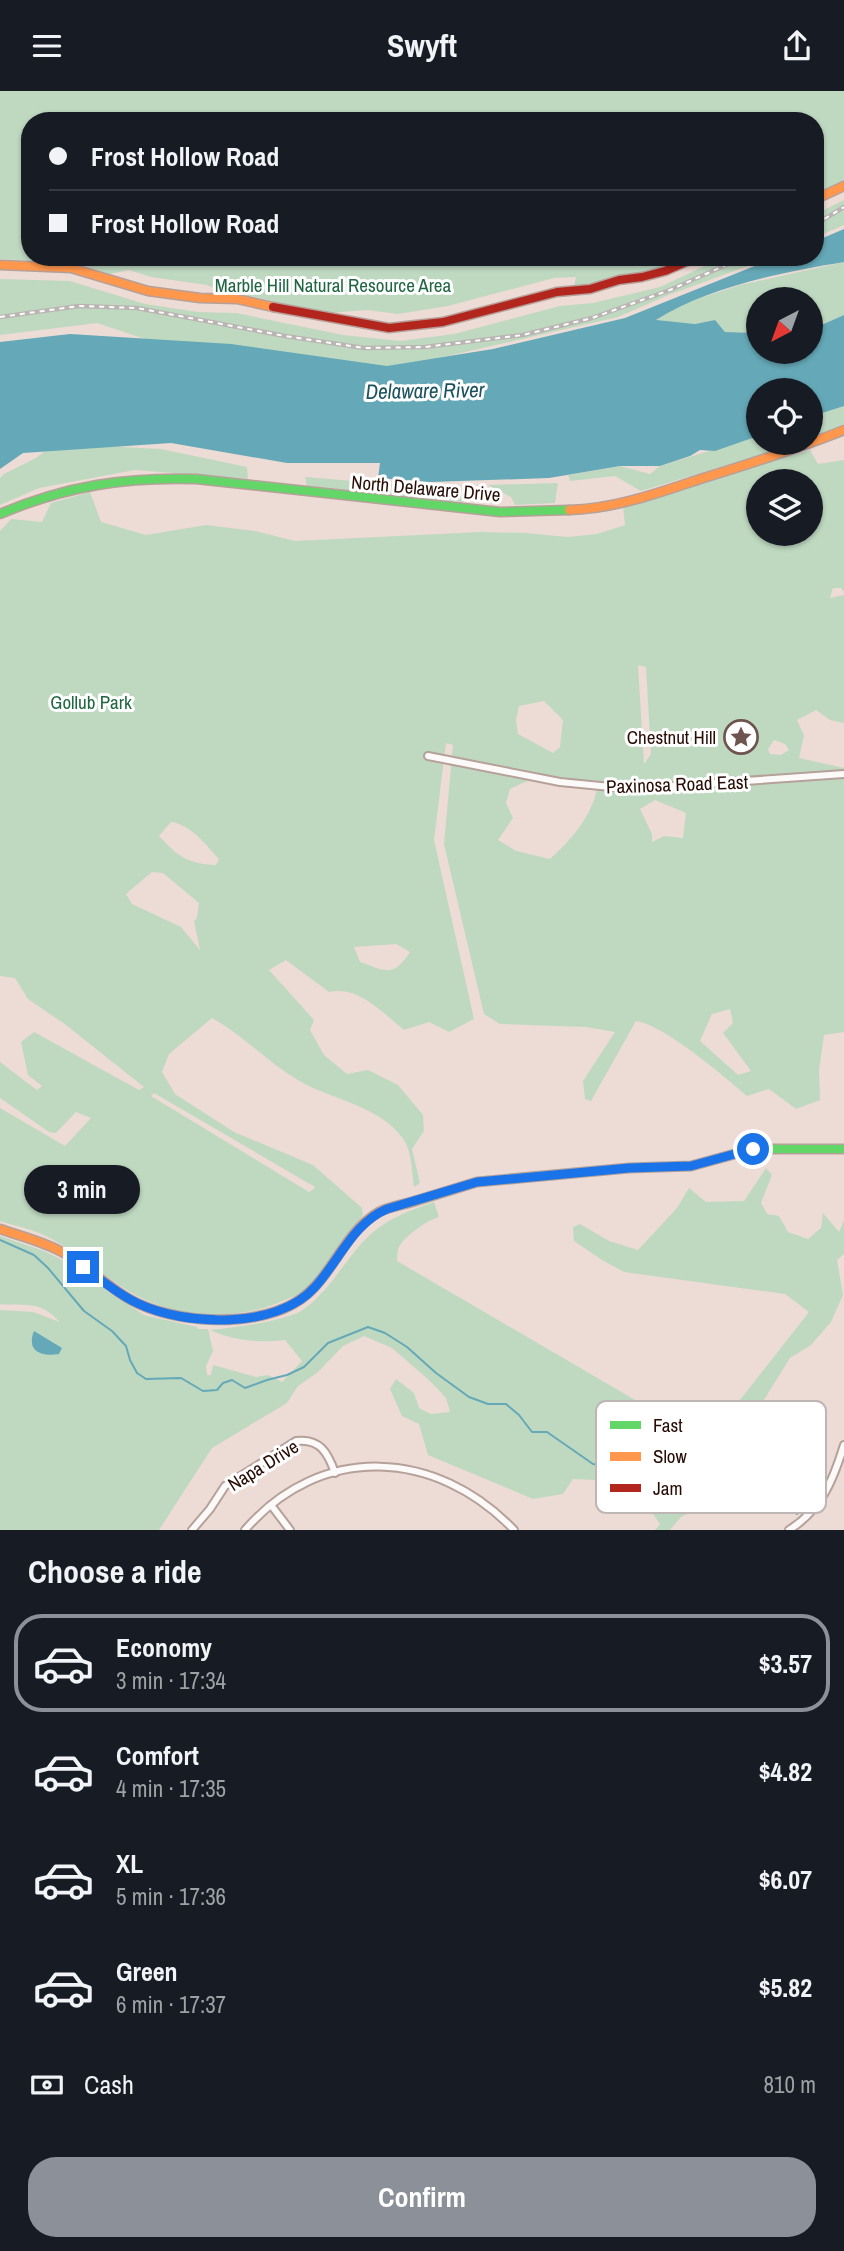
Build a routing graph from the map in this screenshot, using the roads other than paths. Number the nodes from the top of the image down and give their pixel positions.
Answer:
1 (844, 185) edge
2 (824, 195) edge
3 (0, 265) edge
4 (21, 266) edge
5 (24, 266) edge
6 (676, 266) edge
7 (844, 430) edge
8 (0, 515) edge
9 (428, 757) dead end
10 (844, 774) edge
11 (844, 1149) edge
12 (0, 1229) edge
13 (844, 1445) edge
14 (841, 1466) edge
15 (335, 1473) junction
16 (826, 1494) edge
17 (271, 1505) junction
18 (811, 1513) edge
19 (192, 1530) edge
20 (245, 1530) edge
21 (290, 1530) edge
22 (514, 1530) edge
23 (789, 1530) edge

1 - 2 street
3 - 4 street
5 - 6 street
7 - 8 street, North Delaware Drive
9 - 10 street, Paxinosa Road East
11 - 12 street
13 - 14 street
14 - 16 street
15 - 17 street
15 - 19 street, Napa Drive
15 - 22 street
17 - 20 street
17 - 21 street
18 - 23 street

